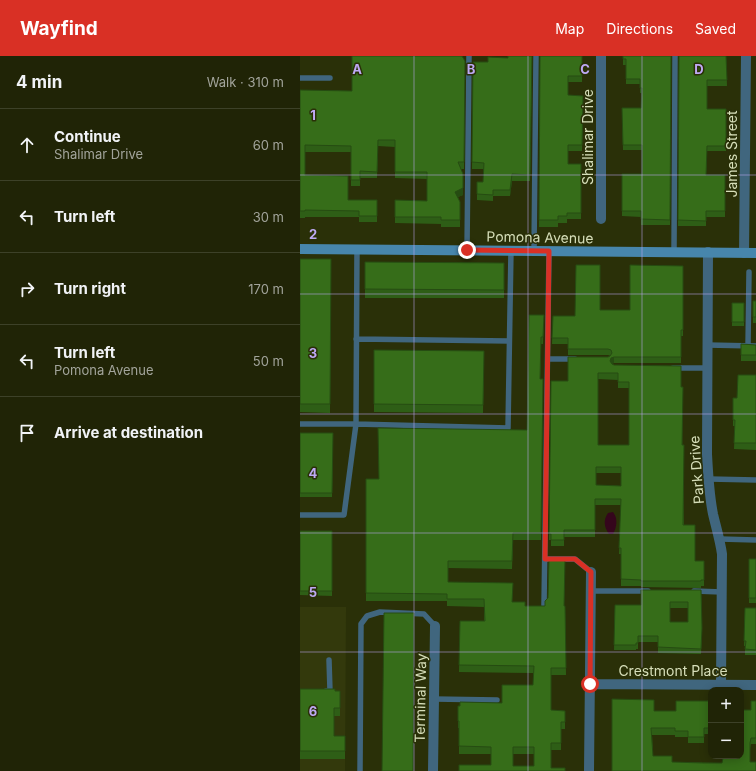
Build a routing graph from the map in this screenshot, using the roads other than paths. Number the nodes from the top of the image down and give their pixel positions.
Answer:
1 (469, 56) edge
2 (536, 56) edge
3 (601, 56) edge
4 (675, 56) edge
5 (746, 56) edge
6 (300, 78) edge
7 (330, 78) dead end
8 (601, 219) dead end
9 (300, 249) edge
10 (357, 249) junction
11 (467, 250) junction
12 (511, 250) junction
13 (534, 251) junction
14 (549, 251) junction
15 (674, 252) junction
16 (708, 252) junction
17 (744, 252) junction
18 (756, 252) edge
19 (749, 272) dead end
20 (356, 339) junction
21 (510, 341) junction
22 (707, 345) junction
23 (748, 346) junction
24 (756, 346) edge
25 (548, 359) junction
26 (585, 359) edge
27 (668, 368) edge
28 (707, 368) junction
29 (300, 424) edge
30 (356, 424) junction
31 (709, 479) junction
32 (756, 480) edge
33 (300, 515) edge
34 (720, 539) junction
35 (756, 540) edge
36 (545, 559) junction
37 (591, 572) joint
38 (591, 591) junction
39 (652, 591) edge
40 (691, 591) edge
41 (722, 592) junction
42 (544, 605) edge
43 (435, 626) joint
44 (328, 660) dead end
45 (590, 684) junction
46 (721, 685) junction
47 (756, 685) edge
48 (322, 691) edge
49 (434, 699) junction
50 (497, 700) dead end
51 (360, 771) edge
52 (433, 771) edge
53 (589, 771) edge

1 - 11 lane
2 - 13 lane
3 - 8 street, Shalimar Drive
4 - 15 lane
5 - 17 street, James Street
6 - 7 lane
9 - 10 street, Pomona Avenue
10 - 11 street, Pomona Avenue
10 - 20 lane
11 - 12 street, Pomona Avenue
12 - 13 street, Pomona Avenue
12 - 21 lane
13 - 14 street, Pomona Avenue
14 - 15 street, Pomona Avenue
14 - 25 lane
15 - 16 street, Pomona Avenue
16 - 17 street, Pomona Avenue
16 - 22 street, Park Drive
17 - 18 street, Pomona Avenue
19 - 23 lane
20 - 21 lane
20 - 30 lane
21 - 30 lane
22 - 23 lane
22 - 28 street, Park Drive
23 - 24 lane
25 - 26 lane
25 - 36 lane
27 - 28 lane
28 - 31 street, Park Drive
29 - 30 lane
30 - 33 lane
31 - 32 lane
31 - 34 street, Park Drive
34 - 35 lane
34 - 41 street, Park Drive
36 - 37 lane
36 - 42 lane
37 - 38 street
38 - 39 lane
38 - 45 street
40 - 41 lane
41 - 46 street, Park Drive
43 - 49 street, Terminal Way
43 - 51 lane
44 - 48 lane
45 - 46 street, Crestmont Place
45 - 53 street
46 - 47 street, Crestmont Place
49 - 50 lane
49 - 52 street, Terminal Way

